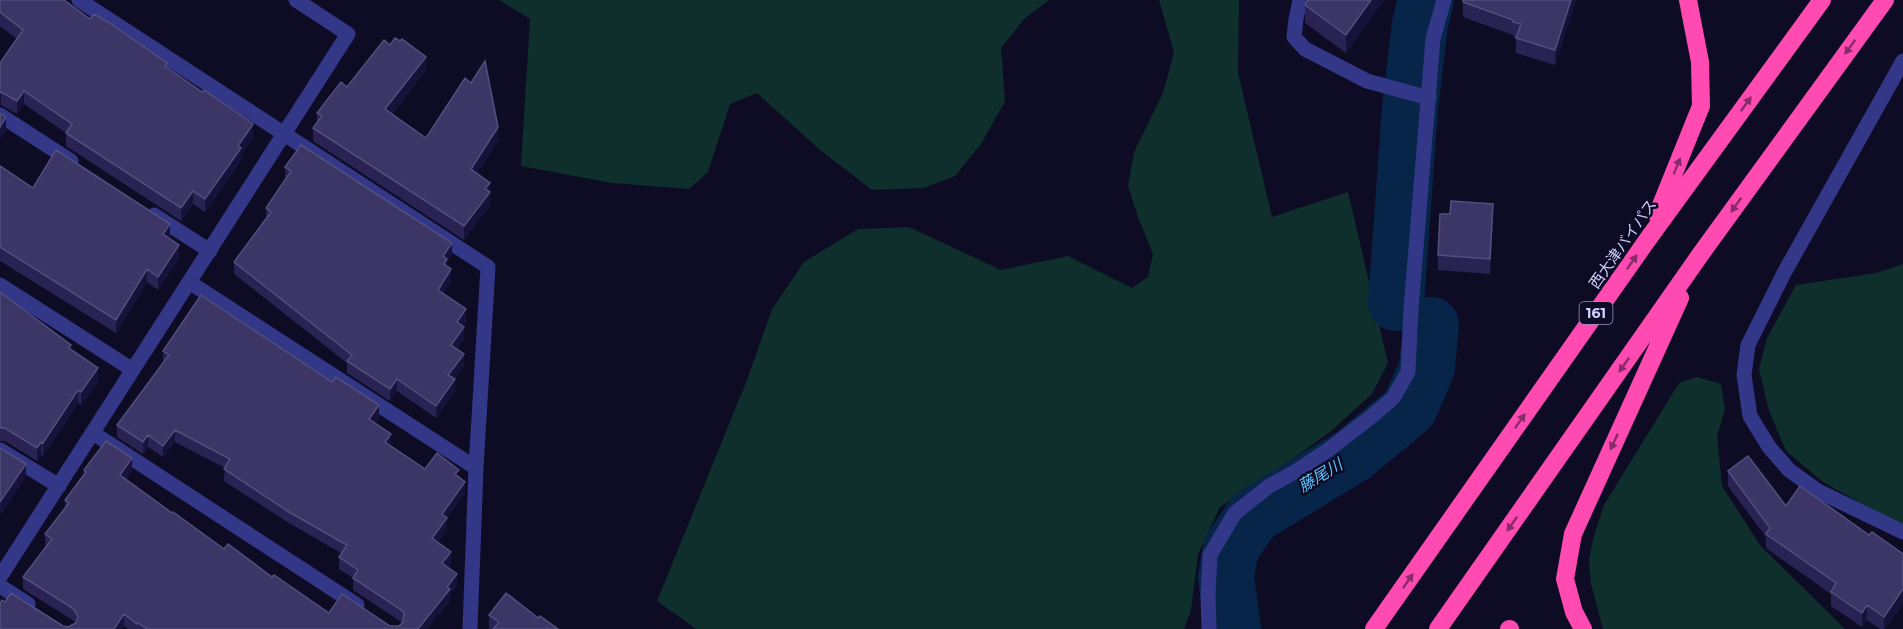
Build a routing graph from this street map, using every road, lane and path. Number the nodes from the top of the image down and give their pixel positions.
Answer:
1 (79, 0) edge
2 (296, 0) edge
3 (1300, 0) edge
4 (1444, 0) edge
5 (1688, 0) edge
6 (1822, 0) edge
7 (1885, 0) edge
8 (1903, 61) edge
9 (1429, 98) junction
10 (0, 115) edge
11 (285, 134) junction
12 (80, 167) edge
13 (140, 206) edge
14 (1648, 239) junction
15 (210, 251) junction
16 (1700, 255) junction
17 (189, 282) junction
18 (0, 285) edge
19 (133, 370) junction
20 (93, 433) junction
21 (0, 450) edge
22 (476, 468) junction
23 (58, 486) junction
24 (1903, 532) edge
25 (0, 578) edge
26 (0, 586) edge
27 (39, 610) edge
28 (366, 610) edge
29 (470, 629) edge
30 (1209, 629) edge
31 (1374, 629) edge
32 (1438, 629) edge
33 (1583, 629) edge

1 - 11 street
2 - 11 street
3 - 9 street
4 - 9 street
14 -> 5 highway
14 -> 6 highway, 西大津バイパス / 161
7 -> 16 highway
8 - 24 street
9 - 30 street
10 - 12 street
11 - 15 street
11 - 22 street
13 - 15 street
31 -> 14 highway, 西大津バイパス / 161
15 - 17 street
16 -> 32 highway
16 -> 33 highway
17 - 19 street
17 - 22 street
18 - 19 street
19 - 20 street
20 - 23 street
20 - 28 street
21 - 23 street
22 - 29 street
23 - 25 street
26 - 27 street

